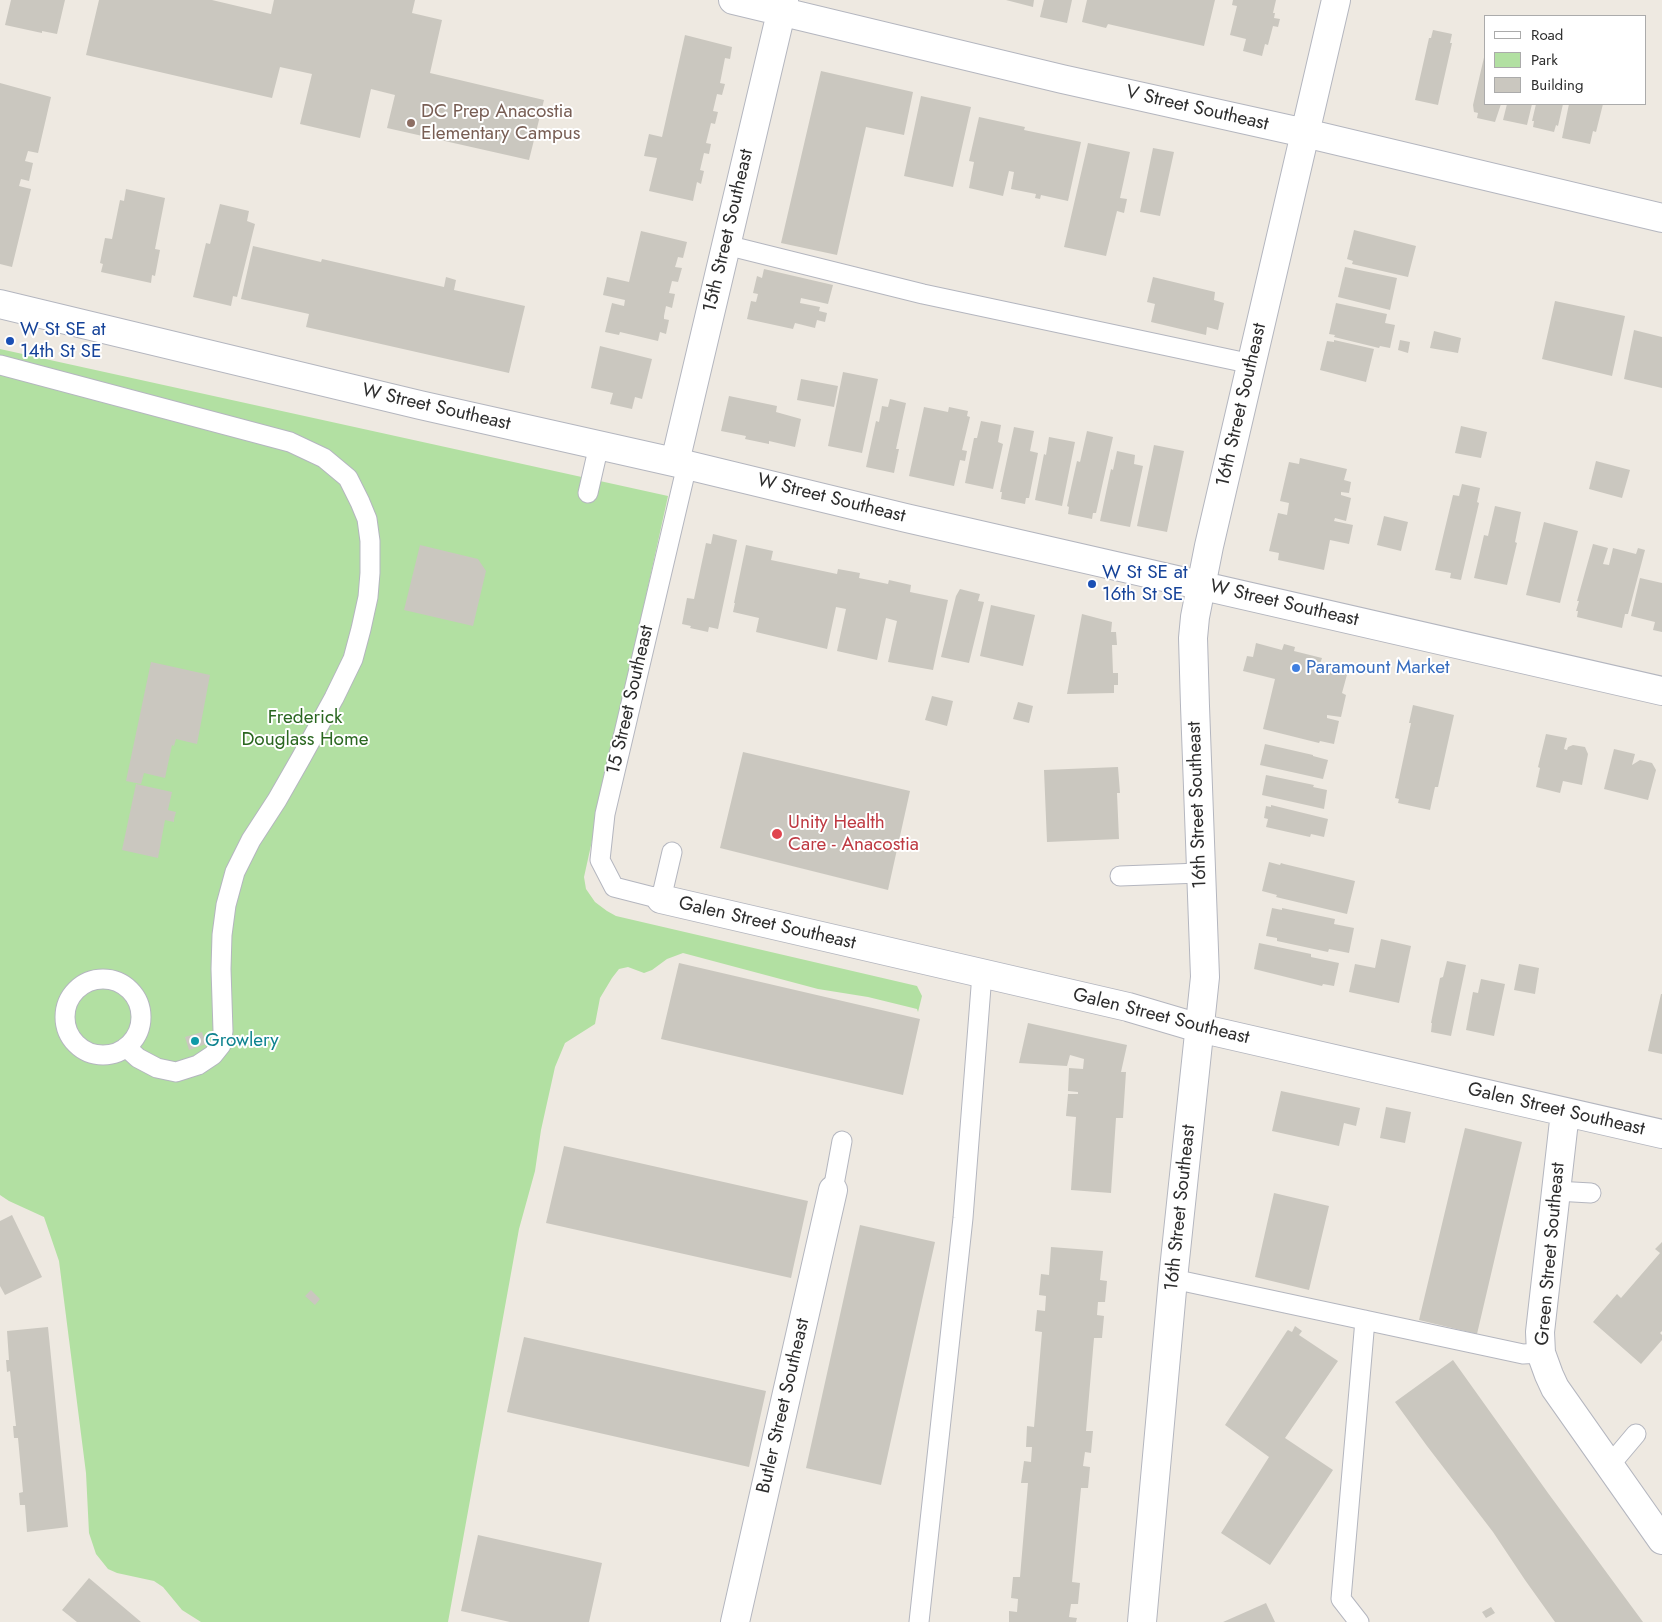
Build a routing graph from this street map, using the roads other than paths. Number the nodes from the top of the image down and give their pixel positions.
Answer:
1 (733, 0) edge
2 (1336, 0) edge
3 (782, 6) edge
4 (1305, 133) junction
5 (1662, 218) edge
6 (726, 245) junction
7 (0, 304) edge
8 (1252, 364) junction
9 (0, 365) edge
10 (599, 445) junction
11 (681, 463) junction
12 (588, 493) dead end
13 (1200, 585) junction
14 (1662, 692) edge
15 (672, 852) dead end
16 (1200, 873) junction
17 (1120, 876) dead end
18 (661, 899) junction
19 (982, 974) junction
20 (1199, 1028) junction
21 (126, 1048) junction
22 (1565, 1112) junction
23 (1662, 1134) edge
24 (842, 1141) dead end
25 (833, 1190) joint
26 (1556, 1191) junction
27 (1591, 1193) dead end
28 (1173, 1278) junction
29 (1365, 1320) junction
30 (1542, 1353) junction
31 (1636, 1434) dead end
32 (1609, 1466) junction
33 (1662, 1540) edge
34 (735, 1622) edge
35 (919, 1622) edge
36 (1142, 1622) edge
37 (1359, 1622) edge

1 - 3 street, V Street Southeast
2 - 4 street, 16th Street Southeast
3 - 4 street, V Street Southeast
3 - 6 street, 15th Street Southeast
4 - 5 street, V Street Southeast
4 - 8 street, 16th Street Southeast
6 - 8 lane
6 - 11 street, 15th Street Southeast
7 - 10 street, W Street Southeast
8 - 13 street, 16th Street Southeast
9 - 21 lane
10 - 11 street, W Street Southeast
10 - 12 lane
11 - 13 street, W Street Southeast
11 - 18 lane, 15 Street Southeast
13 - 14 street, W Street Southeast
13 - 16 street, 16th Street Southeast
15 - 18 lane
16 - 17 lane
16 - 20 street, 16th Street Southeast
18 - 19 street, Galen Street Southeast
19 - 20 street, Galen Street Southeast
19 - 35 lane
20 - 22 street, Galen Street Southeast
20 - 28 street, 16th Street Southeast
21 - 21 lane
22 - 23 street, Galen Street Southeast
22 - 26 street, Green Street Southeast
24 - 25 lane
25 - 34 street, Butler Street Southeast
26 - 27 lane
26 - 30 street, Green Street Southeast
28 - 29 lane
28 - 36 street, 16th Street Southeast
29 - 30 lane
29 - 37 lane
30 - 32 street, Green Street Southeast
31 - 32 lane
32 - 33 street, Green Street Southeast

